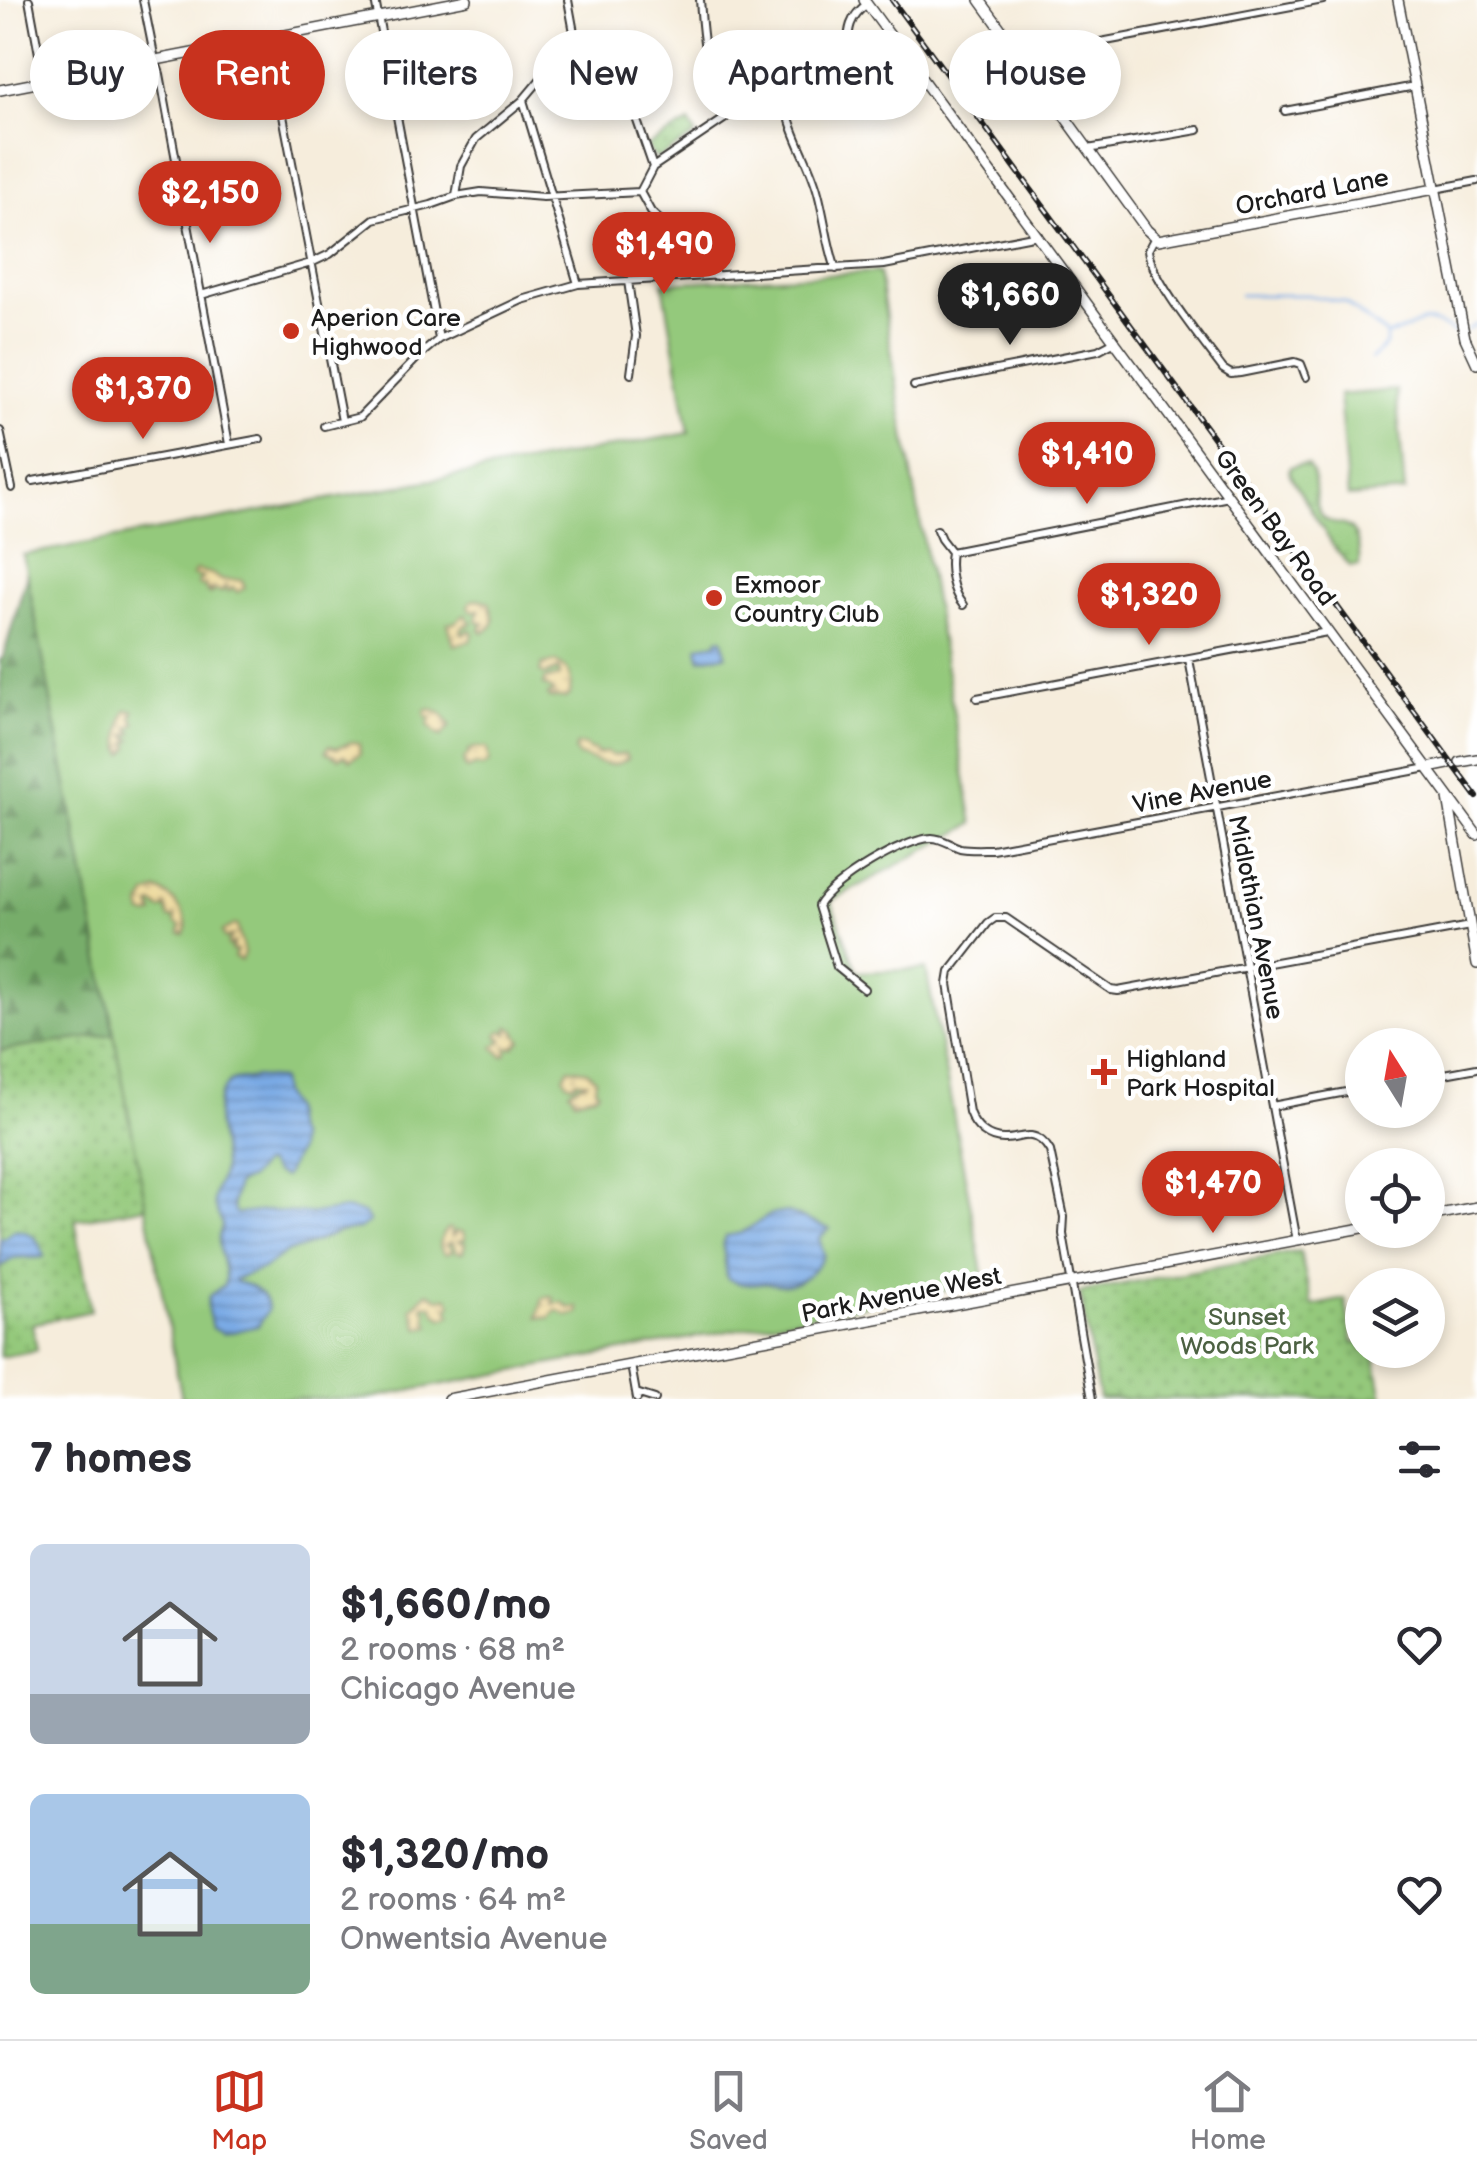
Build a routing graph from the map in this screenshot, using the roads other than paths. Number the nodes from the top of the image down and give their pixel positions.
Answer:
1 (29, 0) edge
2 (143, 0) edge
3 (375, 0) edge
4 (467, 0) edge
5 (568, 0) edge
6 (700, 0) edge
7 (980, 0) edge
8 (1323, 0) edge
9 (1398, 0) edge
10 (868, 1) edge
11 (378, 17) junction
12 (34, 30) edge
13 (149, 30) edge
14 (310, 30) edge
15 (574, 30) edge
16 (703, 30) edge
17 (850, 30) edge
18 (1002, 30) edge
19 (1121, 38) edge
20 (159, 70) edge
21 (30, 85) edge
22 (1415, 86) junction
23 (533, 87) edge
24 (0, 90) edge
25 (522, 100) junction
26 (1286, 111) dead end
27 (283, 120) edge
28 (637, 120) edge
29 (723, 120) edge
30 (790, 120) edge
31 (1068, 120) edge
32 (1198, 130) dead end
33 (1088, 148) junction
34 (653, 167) junction
35 (1477, 180) edge
36 (1435, 189) junction
37 (640, 192) junction
38 (456, 196) junction
39 (552, 196) junction
40 (414, 209) junction
41 (1038, 235) junction
42 (1154, 238) junction
43 (310, 263) junction
44 (836, 269) junction
45 (717, 276) junction
46 (628, 281) junction
47 (578, 284) junction
48 (201, 295) junction
49 (439, 339) junction
50 (1116, 341) junction
51 (1477, 364) edge
52 (631, 374) dead end
53 (1306, 377) dead end
54 (914, 386) dead end
55 (342, 422) junction
56 (324, 426) dead end
57 (0, 431) edge
58 (260, 439) dead end
59 (229, 444) junction
60 (33, 481) dead end
61 (12, 488) dead end
62 (1231, 497) junction
63 (936, 530) dead end
64 (951, 552) junction
65 (963, 605) dead end
66 (1327, 632) junction
67 (1189, 659) junction
68 (978, 698) dead end
69 (1477, 759) edge
70 (1460, 762) dead end
71 (1448, 764) dead end
72 (1428, 768) junction
73 (1448, 796) junction
74 (1216, 809) junction
75 (1477, 835) edge
76 (1470, 926) junction
77 (1477, 964) edge
78 (1247, 968) junction
79 (864, 989) dead end
80 (1477, 1068) edge
81 (1445, 1074) edge
82 (1345, 1092) edge
83 (1272, 1106) junction
84 (1477, 1207) edge
85 (1445, 1213) edge
86 (1345, 1231) edge
87 (1297, 1240) junction
88 (1072, 1282) junction
89 (631, 1365) junction
90 (637, 1396) edge
91 (448, 1399) edge
92 (655, 1399) edge
93 (1092, 1399) edge

1 - 12 street
2 - 13 street
3 - 11 street
4 - 11 street
5 - 15 street
6 - 16 street
7 - 18 street
8 - 19 street
9 - 22 street
10 - 17 street
10 - 41 street, Green Bay Road
11 - 14 street
11 - 40 street
20 - 48 street
21 - 24 street
22 - 26 street
22 - 36 street
23 - 25 street
25 - 38 street
25 - 39 street
27 - 43 street
28 - 34 street
29 - 34 street
30 - 44 street
31 - 33 street
32 - 33 street
33 - 42 street
34 - 37 street
35 - 36 street, Orchard Lane
36 - 42 street, Orchard Lane
36 - 51 street
37 - 39 street
37 - 45 street
38 - 39 street
38 - 40 street
39 - 47 street
40 - 43 street
40 - 49 street
41 - 44 street
41 - 50 street, Green Bay Road
42 - 53 street
43 - 48 street
43 - 55 street
44 - 45 street
45 - 46 street
46 - 47 street
46 - 52 street
47 - 49 street
48 - 59 street
49 - 55 street
50 - 54 street
50 - 62 street, Green Bay Road
55 - 56 street
57 - 61 street
58 - 59 street
59 - 60 street
62 - 64 street
62 - 66 street, Green Bay Road
63 - 64 street
64 - 65 street
66 - 67 street
66 - 72 street, Green Bay Road
67 - 68 street
67 - 74 street, Midlothian Avenue
69 - 70 street
71 - 72 street, Vine Avenue
72 - 73 street, Green Bay Road
72 - 74 street, Vine Avenue
73 - 75 street
73 - 76 street, Green Bay Road
74 - 78 street, Midlothian Avenue
74 - 79 street, Vine Avenue
76 - 77 street, Green Bay Road
76 - 78 street
78 - 83 street, Midlothian Avenue
78 - 88 street
80 - 81 street
82 - 83 street
83 - 87 street, Midlothian Avenue
84 - 85 street
86 - 87 street, Park Avenue West
87 - 88 street, Park Avenue West
88 - 89 street, Park Avenue West
88 - 93 street
89 - 90 street
89 - 91 street, Park Avenue West
90 - 92 street

